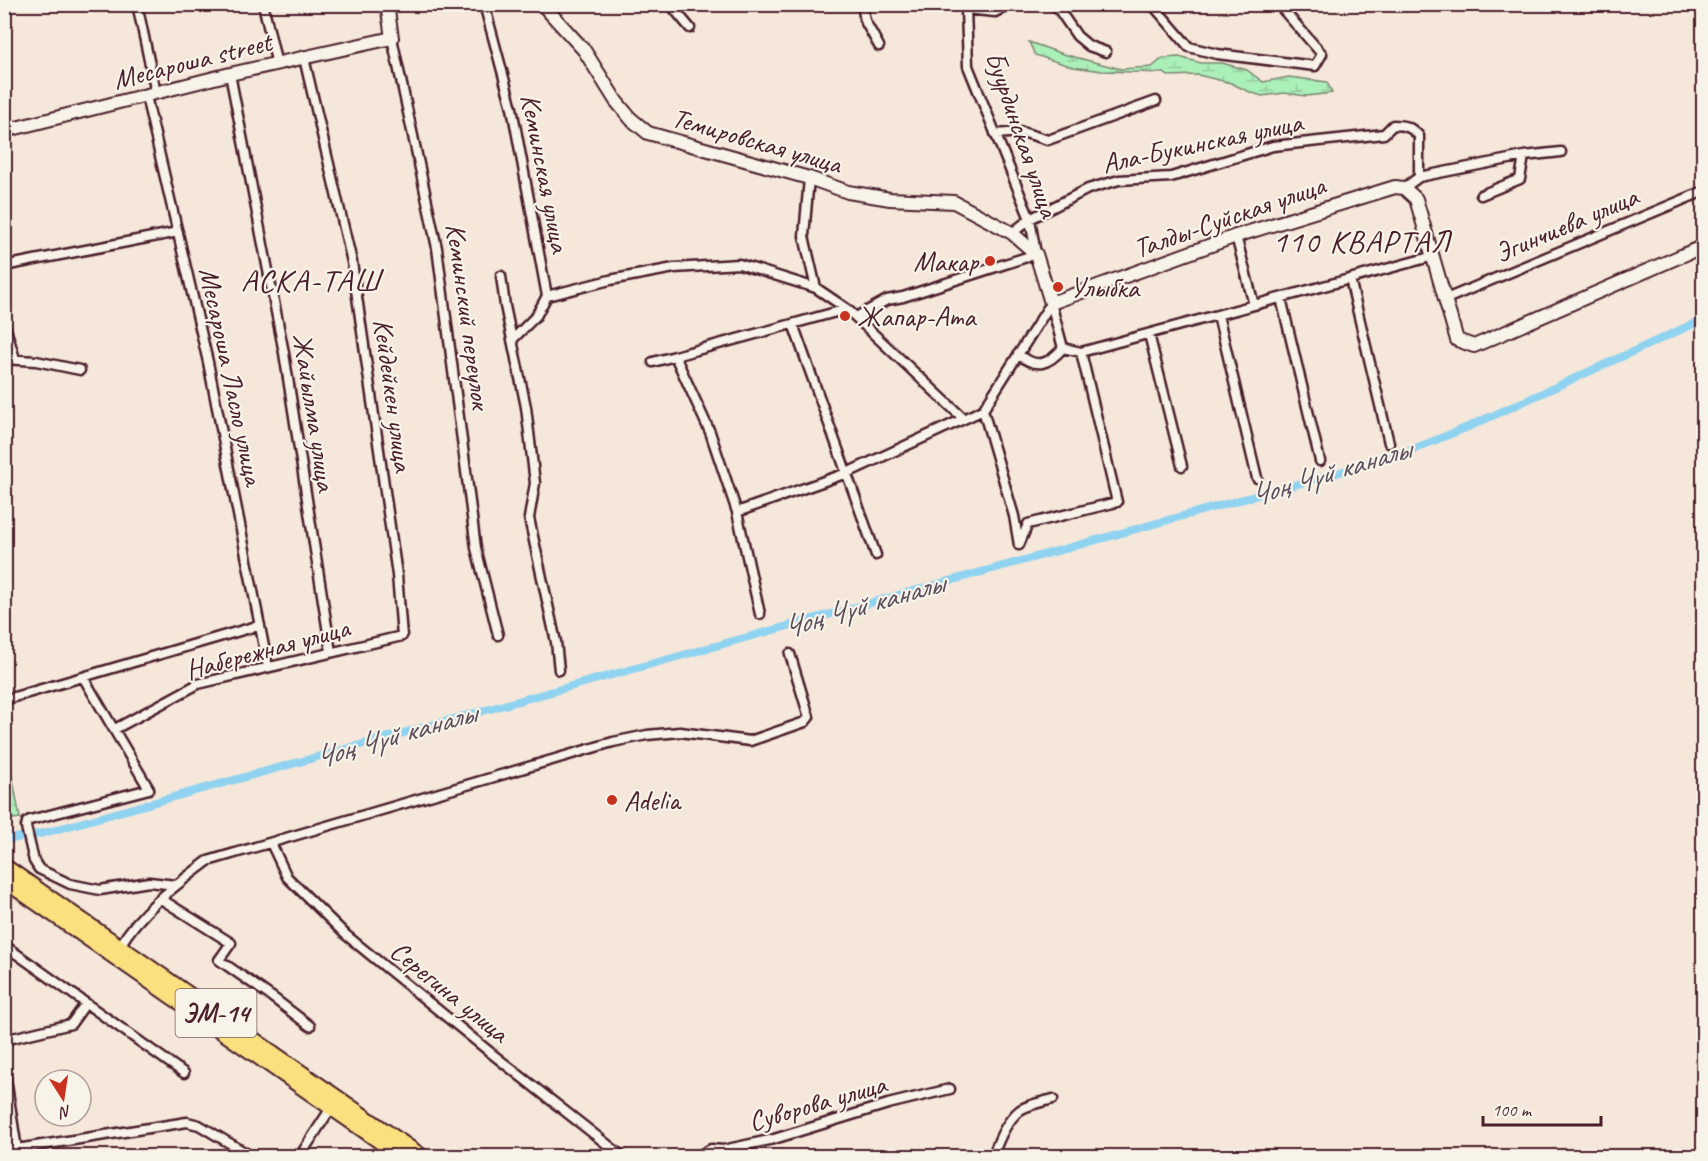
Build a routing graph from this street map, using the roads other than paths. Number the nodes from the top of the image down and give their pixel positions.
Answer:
1 (137, 4) edge
2 (263, 4) edge
3 (387, 4) edge
4 (484, 4) edge
5 (542, 4) edge
6 (670, 4) edge
7 (862, 4) edge
8 (1012, 4) edge
9 (1055, 4) edge
10 (1152, 4) edge
11 (1278, 4) edge
12 (965, 7) edge
13 (690, 28) dead end
14 (392, 38) junction
15 (879, 46) dead end
16 (1106, 52) dead end
17 (304, 58) junction
18 (277, 65) junction
19 (230, 74) junction
20 (151, 95) junction
21 (1156, 102) dead end
22 (4, 131) edge
23 (995, 134) junction
24 (1561, 152) dead end
25 (1524, 156) junction
26 (1419, 177) junction
27 (809, 178) junction
28 (1404, 188) junction
29 (1704, 191) edge
30 (1481, 195) dead end
31 (1030, 219) junction
32 (178, 232) junction
33 (1012, 233) junction
34 (1236, 236) junction
35 (1704, 246) edge
36 (1036, 254) junction
37 (1434, 256) junction
38 (4, 266) edge
39 (501, 276) dead end
40 (1350, 279) junction
41 (816, 288) junction
42 (547, 296) junction
43 (1281, 298) junction
44 (1446, 299) junction
45 (1051, 303) junction
46 (1254, 305) junction
47 (847, 309) junction
48 (1218, 315) junction
49 (856, 317) junction
50 (4, 321) edge
51 (793, 324) junction
52 (1149, 334) junction
53 (513, 339) junction
54 (1063, 348) junction
55 (1081, 352) junction
56 (1018, 354) junction
57 (675, 356) junction
58 (15, 358) junction
59 (4, 359) edge
60 (653, 362) dead end
61 (80, 370) dead end
62 (983, 410) junction
63 (964, 419) junction
64 (1389, 442) dead end
65 (1320, 461) dead end
66 (1182, 466) dead end
67 (847, 472) junction
68 (1257, 477) dead end
69 (737, 512) junction
70 (876, 555) dead end
71 (760, 614) dead end
72 (260, 625) junction
73 (498, 635) dead end
74 (402, 636) joint
75 (331, 652) junction
76 (790, 654) dead end
77 (268, 667) junction
78 (559, 670) dead end
79 (83, 677) junction
80 (4, 700) edge
81 (115, 729) junction
82 (271, 843) junction
83 (7, 873) edge
84 (176, 885) junction
85 (161, 899) junction
86 (4, 945) edge
87 (120, 946) junction
88 (86, 1003) junction
89 (310, 1026) dead end
90 (4, 1040) edge
91 (4, 1066) edge
92 (184, 1073) dead end
93 (950, 1089) dead end
94 (1053, 1100) dead end
95 (331, 1108) junction
96 (4, 1151) edge
97 (17, 1153) edge
98 (251, 1156) edge
99 (300, 1156) edge
100 (401, 1156) edge
101 (421, 1156) edge
102 (622, 1156) edge
103 (698, 1156) edge
104 (993, 1156) edge

1 - 20 street, Месароша Ласло улица
2 - 18 street
3 - 14 street, Кеминский переулок
4 - 42 street, Кеминская улица
5 - 27 street, Темировская улица
6 - 13 street
7 - 15 street
8 - 12 street
9 - 16 street
10 - 11 street
12 - 23 street, Буурдинская улица
14 - 17 street, Месароша street
14 - 73 street, Кеминский переулок
17 - 18 street, Месароша street
17 - 74 street, Кейдейкен улица
18 - 19 street, Месароша street
19 - 20 street, Месароша street
19 - 75 street, Жайылма улица
20 - 22 street, Месароша street
20 - 32 street, Месароша Ласло улица
21 - 23 street
23 - 31 street, Буурдинская улица
24 - 25 street, Талды-Суйская улица
25 - 26 street, Талды-Суйская улица
25 - 30 street
26 - 28 street, Талды-Суйская улица
26 - 31 street, Ала-Букинская улица
27 - 33 street, Темировская улица
27 - 41 street
28 - 34 street, Талды-Суйская улица
28 - 37 street
29 - 44 street, Эгинчиева улица
31 - 33 street
31 - 36 street, Буурдинская улица
32 - 38 street
32 - 72 street, Месароша Ласло улица
33 - 36 street, Темировская улица
34 - 45 street, Талды-Суйская улица
34 - 46 street
35 - 44 street
36 - 45 street, Буурдинская улица
36 - 49 street
37 - 40 street
37 - 44 street
39 - 53 street
40 - 43 street
40 - 64 street
41 - 42 street
41 - 47 street
42 - 53 street, Кеминская улица
43 - 46 street
43 - 65 street
45 - 54 street, Буурдинская улица
45 - 56 street
46 - 48 street
47 - 49 street
47 - 51 street
48 - 52 street
48 - 68 street
49 - 63 street
50 - 58 street
51 - 57 street
51 - 67 street
52 - 55 street
52 - 66 street
53 - 78 street
54 - 55 street
54 - 56 street
55 - 62 street
56 - 62 street
57 - 60 street
57 - 69 street
58 - 59 street
58 - 61 street
62 - 63 street
63 - 67 street
67 - 69 street
67 - 70 street
69 - 71 street
72 - 77 street, Месароша Ласло улица
72 - 79 street, Набережная улица
74 - 75 street, Набережная улица
75 - 77 street, Набережная улица
76 - 82 street
77 - 81 street, Набережная улица
79 - 80 street, Набережная улица
79 - 81 street
81 - 84 street
82 - 84 street
82 - 102 street, Серегина улица
83 - 87 main road, ЭМ-14
83 - 95 main road, ЭМ-14
84 - 85 street
85 - 87 street
85 - 89 street
86 - 88 street
87 - 101 main road, ЭМ-14
88 - 90 street
88 - 92 street
91 - 97 street
93 - 103 street, Суворова улица
94 - 104 street
95 - 99 street
95 - 100 main road, ЭМ-14
96 - 97 street
97 - 98 street

